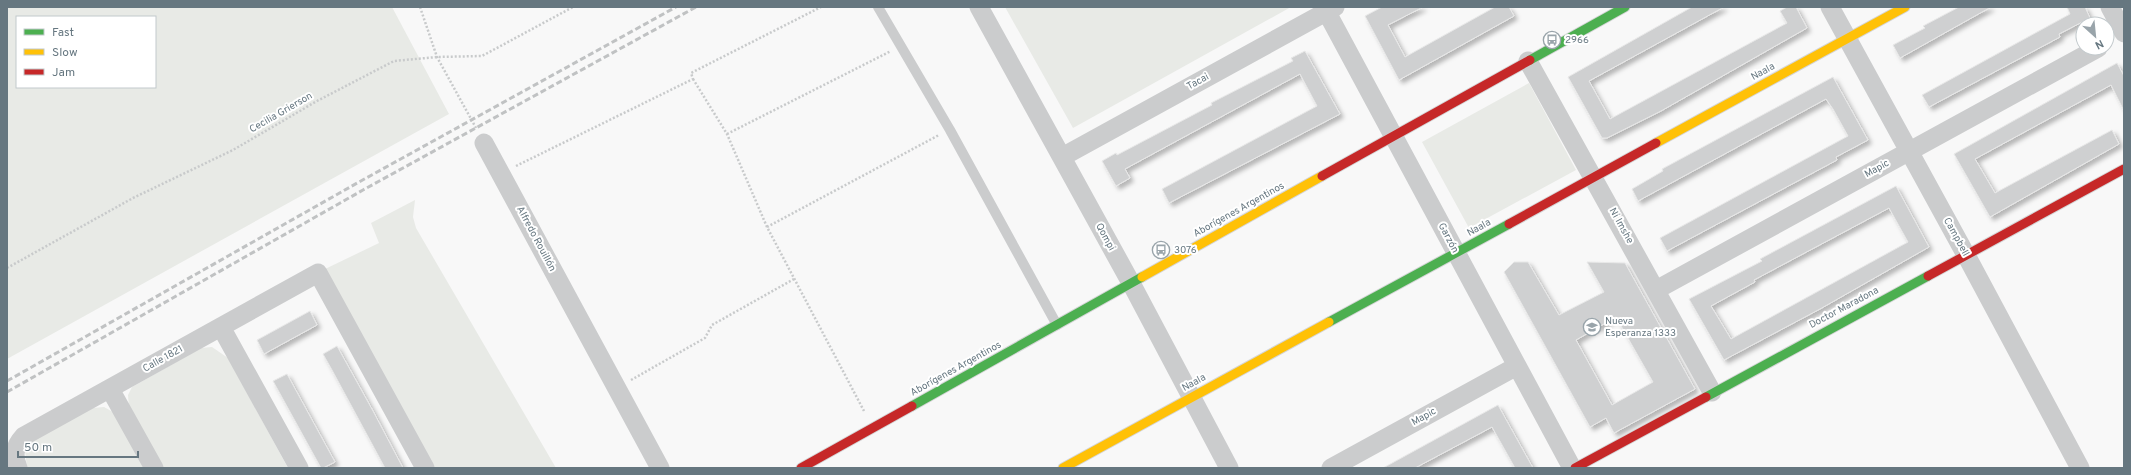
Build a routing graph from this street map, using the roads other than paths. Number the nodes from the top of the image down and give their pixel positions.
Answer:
1 (878, 7) edge
2 (979, 7) edge
3 (1625, 7) edge
4 (1830, 7) edge
5 (1905, 7) edge
6 (2110, 7) edge
7 (1329, 9) edge
8 (2124, 34) edge
9 (1847, 39) junction
10 (2115, 39) edge
11 (2083, 56) edge
12 (1528, 61) junction
13 (1394, 136) junction
14 (484, 143) road end
15 (1908, 152) junction
16 (1062, 157) junction
17 (2124, 169) edge
18 (1594, 177) junction
19 (1456, 253) junction
20 (1966, 254) junction
21 (1131, 283) junction
22 (1656, 290) junction
23 (1057, 325) junction
24 (221, 327) junction
25 (1517, 366) junction
26 (110, 388) junction
27 (1712, 392) junction
28 (1191, 398) junction
29 (16, 460) edge
30 (805, 467) edge
31 (154, 468) edge
32 (299, 468) edge
33 (425, 468) edge
34 (660, 468) edge
35 (1063, 468) edge
36 (1229, 468) edge
37 (1331, 468) edge
38 (1574, 468) edge
39 (2080, 468) edge

1 - 23 lane
2 - 16 street, Qompi
3 - 12 street, Aborígenes Argentinos
4 - 9 street, Campbell
5 - 9 street, Naala
6 - 8 street
7 - 13 street, Garzón
7 - 16 street, Tacai
8 - 10 street
9 - 15 street, Campbell
9 - 18 street, Naala
11 - 15 street, Mapic
12 - 13 street, Aborígenes Argentinos
12 - 18 street, Ni Imshe
13 - 19 street, Garzón
13 - 21 street, Aborígenes Argentinos
14 - 34 street, Alfredo Rouillón
15 - 20 street, Campbell
15 - 22 street, Mapic
16 - 21 street, Qompi
17 - 20 street, Doctor Maradona
18 - 19 street, Naala
18 - 22 street, Ni Imshe
19 - 25 street, Garzón
19 - 28 street, Naala
20 - 27 street, Doctor Maradona
20 - 39 street, Campbell
21 - 23 street, Aborígenes Argentinos
21 - 28 street, Qompi
22 - 27 street, Ni Imshe
23 - 30 street, Aborígenes Argentinos
24 - 26 street, Calle 1821
24 - 32 street
24 - 33 street, Calle 1821
25 - 37 street, Mapic
25 - 38 street, Garzón
26 - 29 street, Calle 1821
26 - 31 street
27 - 38 street, Doctor Maradona
28 - 35 street, Naala
28 - 36 street, Qompi

